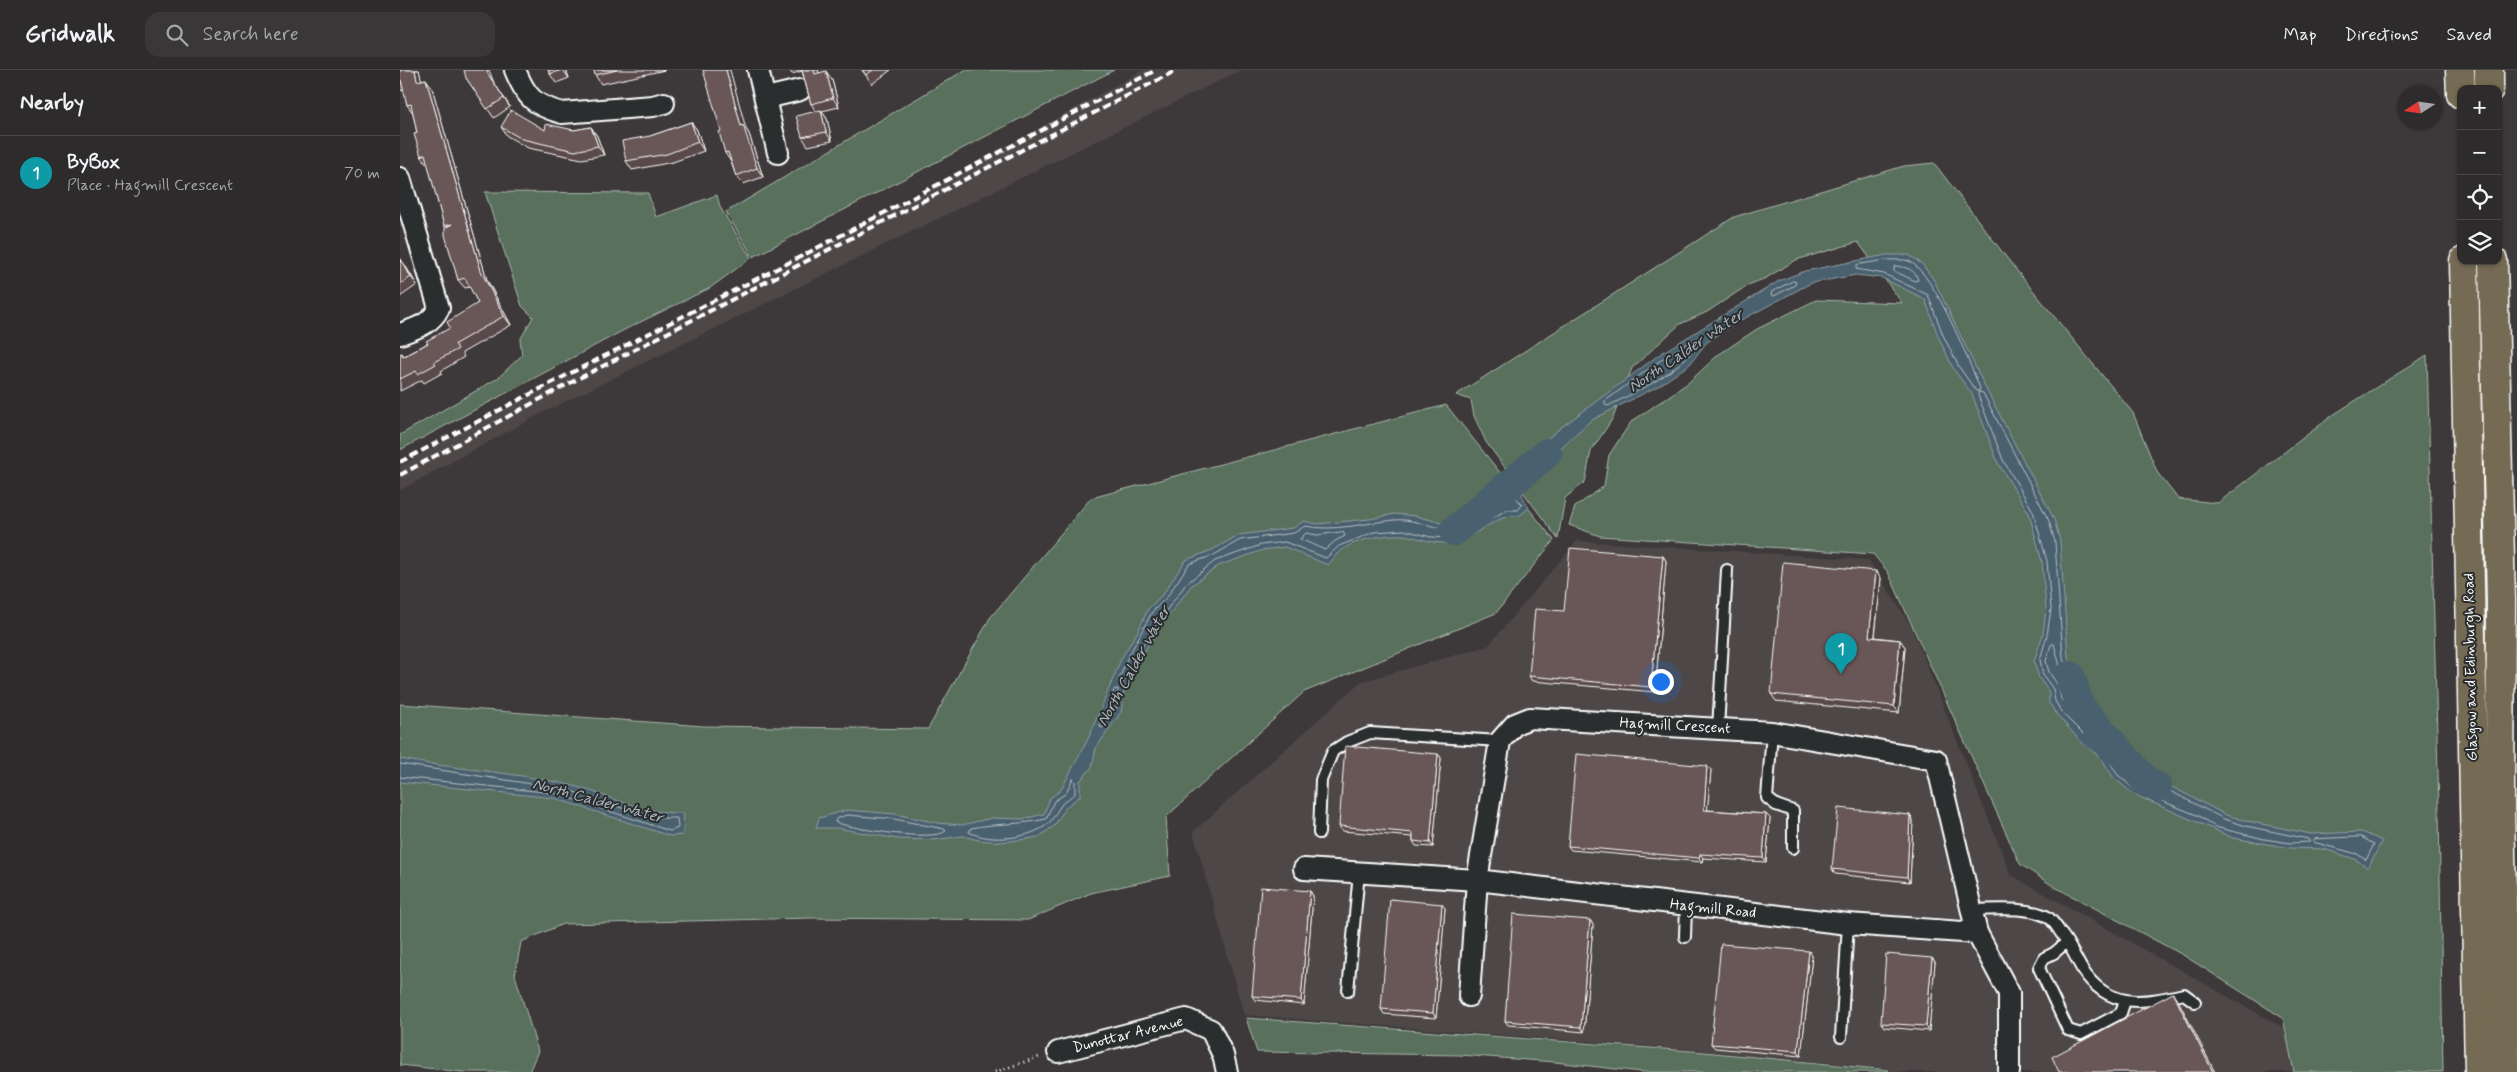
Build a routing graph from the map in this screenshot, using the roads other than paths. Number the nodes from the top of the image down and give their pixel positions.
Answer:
1 (515, 70) edge
2 (758, 70) edge
3 (2460, 70) edge
4 (2489, 70) edge
5 (2461, 85) edge
6 (2489, 85) edge
7 (800, 90) dead end
8 (766, 98) junction
9 (658, 108) dead end
10 (778, 152) dead end
11 (400, 178) edge
12 (2464, 265) edge
13 (2493, 265) edge
14 (400, 334) edge
15 (1727, 570) dead end
16 (1718, 729) junction
17 (1772, 732) junction
18 (1500, 741) junction
19 (1319, 833) dead end
20 (1793, 848) dead end
21 (1304, 869) dead end
22 (1359, 872) junction
23 (1477, 880) junction
24 (1686, 906) junction
25 (1971, 910) junction
26 (1848, 924) junction
27 (1977, 933) junction
28 (1685, 937) dead end
29 (2067, 942) junction
30 (1348, 991) dead end
31 (1469, 996) dead end
32 (2125, 1001) junction
33 (2195, 1002) dead end
34 (1841, 1037) dead end
35 (1058, 1052) road end
36 (1227, 1072) edge
37 (2009, 1072) edge
38 (2479, 1072) edge
39 (2506, 1072) edge

1 - 9 street
2 - 8 street
3 - 5 highway
4 - 6 highway
7 - 8 street
8 - 10 street
11 - 14 street
12 - 38 highway, Glasgow and Edinburgh Road
13 - 39 highway, Glasgow and Edinburgh Road
15 - 16 lane
16 - 17 street, Hagmill Crescent
16 - 18 street, Hagmill Crescent
17 - 20 lane
17 - 25 street, Hagmill Crescent
18 - 19 lane
18 - 23 street
21 - 22 street, Hagmill Road
22 - 23 street, Hagmill Road
22 - 30 lane
23 - 24 street, Hagmill Road
23 - 31 street
24 - 26 street, Hagmill Road
24 - 28 lane
25 - 27 street, Hagmill Crescent
25 - 29 lane
26 - 27 street, Hagmill Road
26 - 34 lane
27 - 37 street
29 - 32 lane
29 - 32 lane
32 - 33 lane
35 - 36 street, Dunottar Avenue

